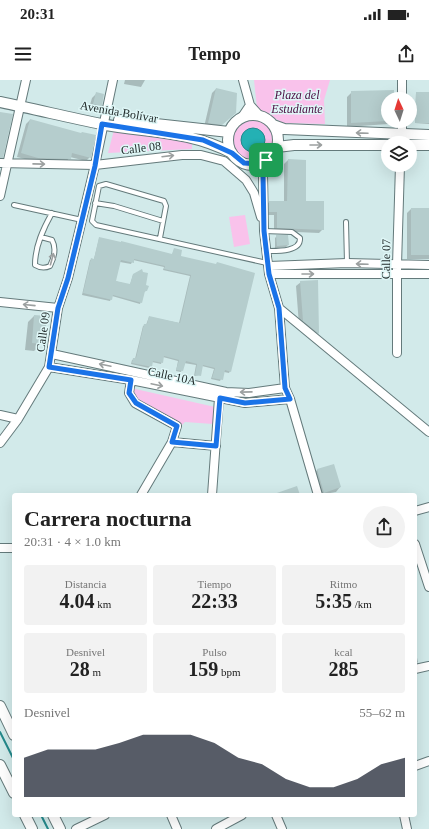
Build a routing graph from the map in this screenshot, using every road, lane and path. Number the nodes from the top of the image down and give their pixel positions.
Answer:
1 (26, 80) edge
2 (112, 80) edge
3 (243, 80) edge
4 (402, 80) edge
5 (402, 92) edge
6 (0, 95) edge
7 (0, 102) edge
8 (20, 103) junction
9 (250, 104) junction
10 (259, 115) junction
11 (242, 117) junction
12 (103, 121) junction
13 (273, 125) junction
14 (402, 128) edge
15 (229, 132) junction
16 (402, 135) junction
17 (429, 135) edge
18 (381, 145) edge
19 (417, 145) edge
20 (429, 145) edge
21 (277, 147) junction
22 (232, 153) junction
23 (266, 160) junction
24 (3, 163) edge
25 (95, 166) junction
26 (400, 172) edge
27 (0, 196) edge
28 (95, 203) junction
29 (14, 205) dead end
30 (52, 213) junction
31 (82, 220) junction
32 (163, 221) junction
33 (346, 222) dead end
34 (264, 231) junction
35 (41, 237) junction
36 (160, 238) junction
37 (267, 251) junction
38 (347, 263) junction
39 (397, 264) junction
40 (429, 265) edge
41 (269, 268) junction
42 (397, 274) junction
43 (429, 274) edge
44 (0, 302) edge
45 (58, 308) junction
46 (279, 308) junction
47 (397, 353) dead end
48 (52, 354) junction
49 (49, 367) junction
50 (131, 380) junction
51 (285, 388) junction
52 (220, 398) junction
53 (290, 399) junction
54 (0, 415) edge
55 (18, 419) junction
56 (429, 432) edge
57 (172, 442) junction
58 (0, 443) edge
59 (216, 446) junction
60 (143, 493) edge
61 (212, 493) edge
62 (317, 493) edge
63 (429, 507) edge
64 (417, 510) edge
65 (0, 548) edge
66 (12, 548) edge
67 (417, 550) edge
68 (429, 587) edge
69 (429, 666) edge
70 (417, 669) edge
71 (0, 706) edge
72 (12, 731) edge
73 (429, 761) edge
74 (0, 765) edge
75 (417, 765) edge
76 (12, 790) edge
77 (26, 817) edge
78 (54, 817) edge
79 (101, 817) edge
80 (172, 817) edge
81 (238, 817) edge
82 (277, 817) edge
83 (404, 817) edge
84 (32, 829) edge
85 (60, 829) edge
86 (76, 829) edge
87 (177, 829) edge
88 (216, 829) edge
89 (282, 829) edge
90 (407, 829) edge

1 - 8 street
2 - 12 street, Calle 09
3 - 9 street
4 - 5 street
6 - 8 street, Avenida Bolívar
7 - 8 street, Avenida Bolívar
8 - 12 street, Avenida Bolívar
8 - 24 street
9 - 10 street
9 - 11 street
10 - 11 street
10 - 13 street
11 - 15 street
12 - 15 street, Avenida Bolívar
12 - 22 street, Avenida Bolívar
12 - 25 street, Calle 09
16 -> 13 street
13 - 21 street
14 - 16 street
15 - 22 street
16 - 17 street
21 -> 18 street
19 - 20 street
21 - 23 street
22 - 23 street
23 - 34 street
24 -> 25 street, Calle 08
24 - 27 street
25 - 31 street, Calle 09
25 -> 34 street, Calle 08
26 - 39 street, Calle 07
28 - 32 lane
28 - 32 lane
28 - 36 lane
29 - 30 lane
30 - 31 lane
30 - 35 lane
31 - 45 street, Calle 09
32 - 36 lane
33 - 38 lane
34 - 37 street
34 - 37 lane
35 -> 35 lane
36 - 41 lane
37 - 41 street
39 -> 38 street
38 - 41 street
39 - 40 street
39 - 42 street, Calle 07
41 -> 42 street
41 - 46 street
42 - 43 street
42 - 47 street, Calle 07
45 -> 44 street
45 - 48 street, Calle 09
46 - 51 street
46 - 56 street
48 - 49 street, Calle 09
51 -> 48 street, Calle 10A
49 - 50 street, Calle 10A
49 - 55 street, Calle 09
50 -> 52 street, Calle 10A
50 - 57 street
51 - 53 street
52 - 53 street, Calle 10A
52 - 59 street
53 - 62 street
54 - 55 street
55 - 58 street, Calle 09
57 - 59 street
57 - 60 street
59 - 61 street
63 - 64 street
65 - 66 street
67 - 68 street
69 - 70 street
71 - 72 street
73 - 75 street
74 - 76 street
77 - 84 street
78 - 85 street
79 - 86 street
80 - 87 street
81 - 88 street
82 - 89 street
83 - 90 street

